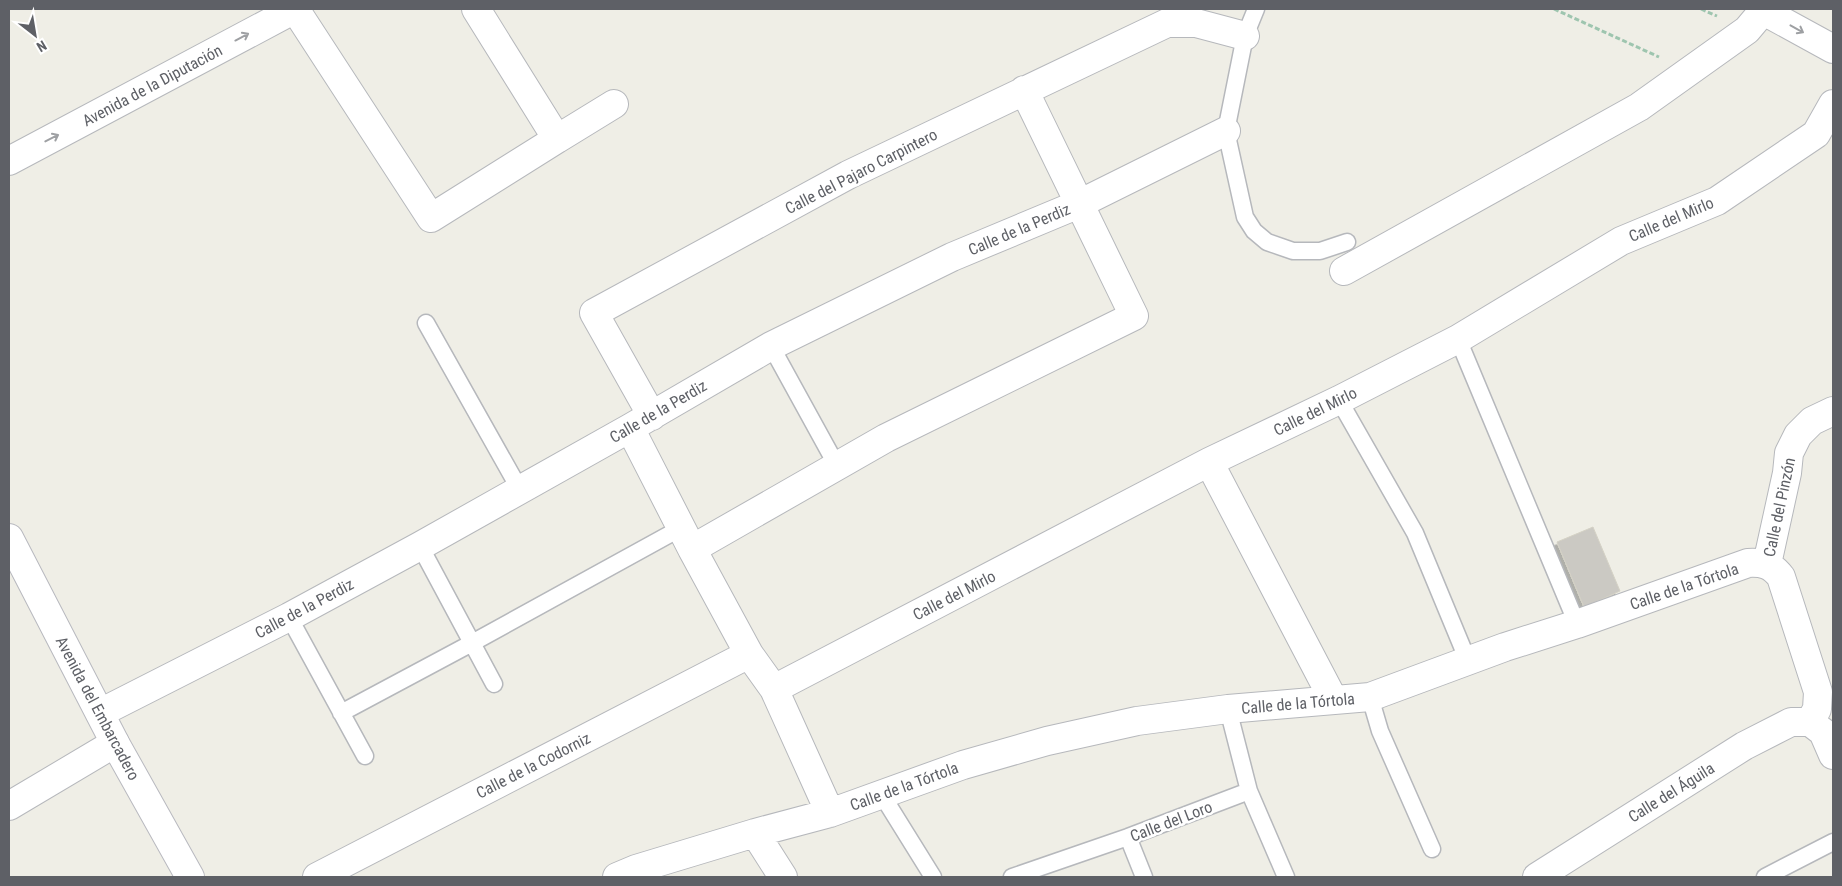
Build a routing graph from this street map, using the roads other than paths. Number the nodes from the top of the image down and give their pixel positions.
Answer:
1 (295, 9) edge
2 (476, 9) edge
3 (1256, 9) edge
4 (1762, 10) edge
5 (1245, 36) junction
6 (1833, 49) edge
7 (1024, 90) junction
8 (614, 104) dead end
9 (1833, 104) edge
10 (1226, 131) junction
11 (557, 139) junction
12 (9, 161) edge
13 (1079, 204) junction
14 (1347, 242) dead end
15 (1344, 271) dead end
16 (426, 323) dead end
17 (1458, 339) junction
18 (771, 346) junction
19 (1339, 400) junction
20 (1833, 411) edge
21 (641, 422) junction
22 (1209, 462) junction
23 (837, 466) junction
24 (520, 490) junction
25 (9, 538) edge
26 (686, 539) junction
27 (420, 546) junction
28 (1767, 564) junction
29 (288, 616) junction
30 (1577, 624) junction
31 (472, 643) junction
32 (749, 654) junction
33 (1468, 661) junction
34 (494, 684) dead end
35 (774, 688) junction
36 (1370, 697) junction
37 (1333, 699) junction
38 (1228, 709) junction
39 (100, 713) junction
40 (341, 713) junction
41 (1810, 722) junction
42 (116, 742) junction
43 (1833, 755) edge
44 (365, 756) dead end
45 (1249, 791) junction
46 (882, 795) junction
47 (9, 806) edge
48 (830, 813) junction
49 (755, 833) junction
50 (1128, 837) junction
51 (1833, 842) edge
52 (1432, 849) dead end
53 (631, 875) edge
54 (190, 877) edge
55 (317, 877) edge
56 (783, 877) edge
57 (933, 877) edge
58 (1012, 877) edge
59 (1144, 877) edge
60 (1286, 877) edge
61 (1537, 877) edge
62 (1766, 877) edge

1 - 11 street
12 -> 1 street, Avenida de la Diputación
2 - 11 street
3 - 5 lane
4 -> 6 street
4 - 15 street
5 - 7 street, Calle del Pajaro Carpintero
5 - 10 lane
7 - 13 street
7 - 21 street, Calle del Pajaro Carpintero
8 - 11 street
9 - 17 street, Calle del Mirlo
10 - 13 street, Calle de la Perdiz
10 - 14 lane
13 - 18 street, Calle de la Perdiz
13 - 23 street
16 - 24 lane
17 - 19 street, Calle del Mirlo
17 - 30 lane
18 - 21 street, Calle de la Perdiz
18 - 23 lane
19 - 22 street, Calle del Mirlo
19 - 33 lane
20 - 28 street, Calle del Pinzón
21 - 24 street, Calle de la Perdiz
21 - 26 street
22 - 35 street, Calle del Mirlo
22 - 37 street
23 - 26 street
24 - 27 street, Calle de la Perdiz
25 - 39 street, Avenida del Embarcadero
26 - 31 lane
26 - 32 street
27 - 29 street, Calle de la Perdiz
27 - 31 lane
28 - 30 street, Calle de la Tórtola
28 - 41 street
29 - 39 street, Calle de la Perdiz
29 - 40 lane
30 - 33 street, Calle de la Tórtola
31 - 34 lane
31 - 40 lane
32 - 35 street
32 - 55 street, Calle de la Codorniz
33 - 36 street, Calle de la Tórtola
35 - 48 street
36 - 37 street, Calle de la Tórtola
36 - 52 lane
37 - 38 street, Calle de la Tórtola
38 - 45 lane
38 - 46 street, Calle de la Tórtola
39 - 42 street, Avenida del Embarcadero
40 - 44 lane
41 - 43 street
41 - 61 street, Calle del Águila
42 - 47 street
42 - 54 street, Avenida del Embarcadero
45 - 50 lane, Calle del Loro
45 - 60 lane
46 - 48 street, Calle de la Tórtola
46 - 57 lane
48 - 49 street, Calle de la Tórtola
49 - 53 street, Calle de la Tórtola
49 - 56 street
50 - 58 lane, Calle del Loro
50 - 59 lane
51 - 62 lane

